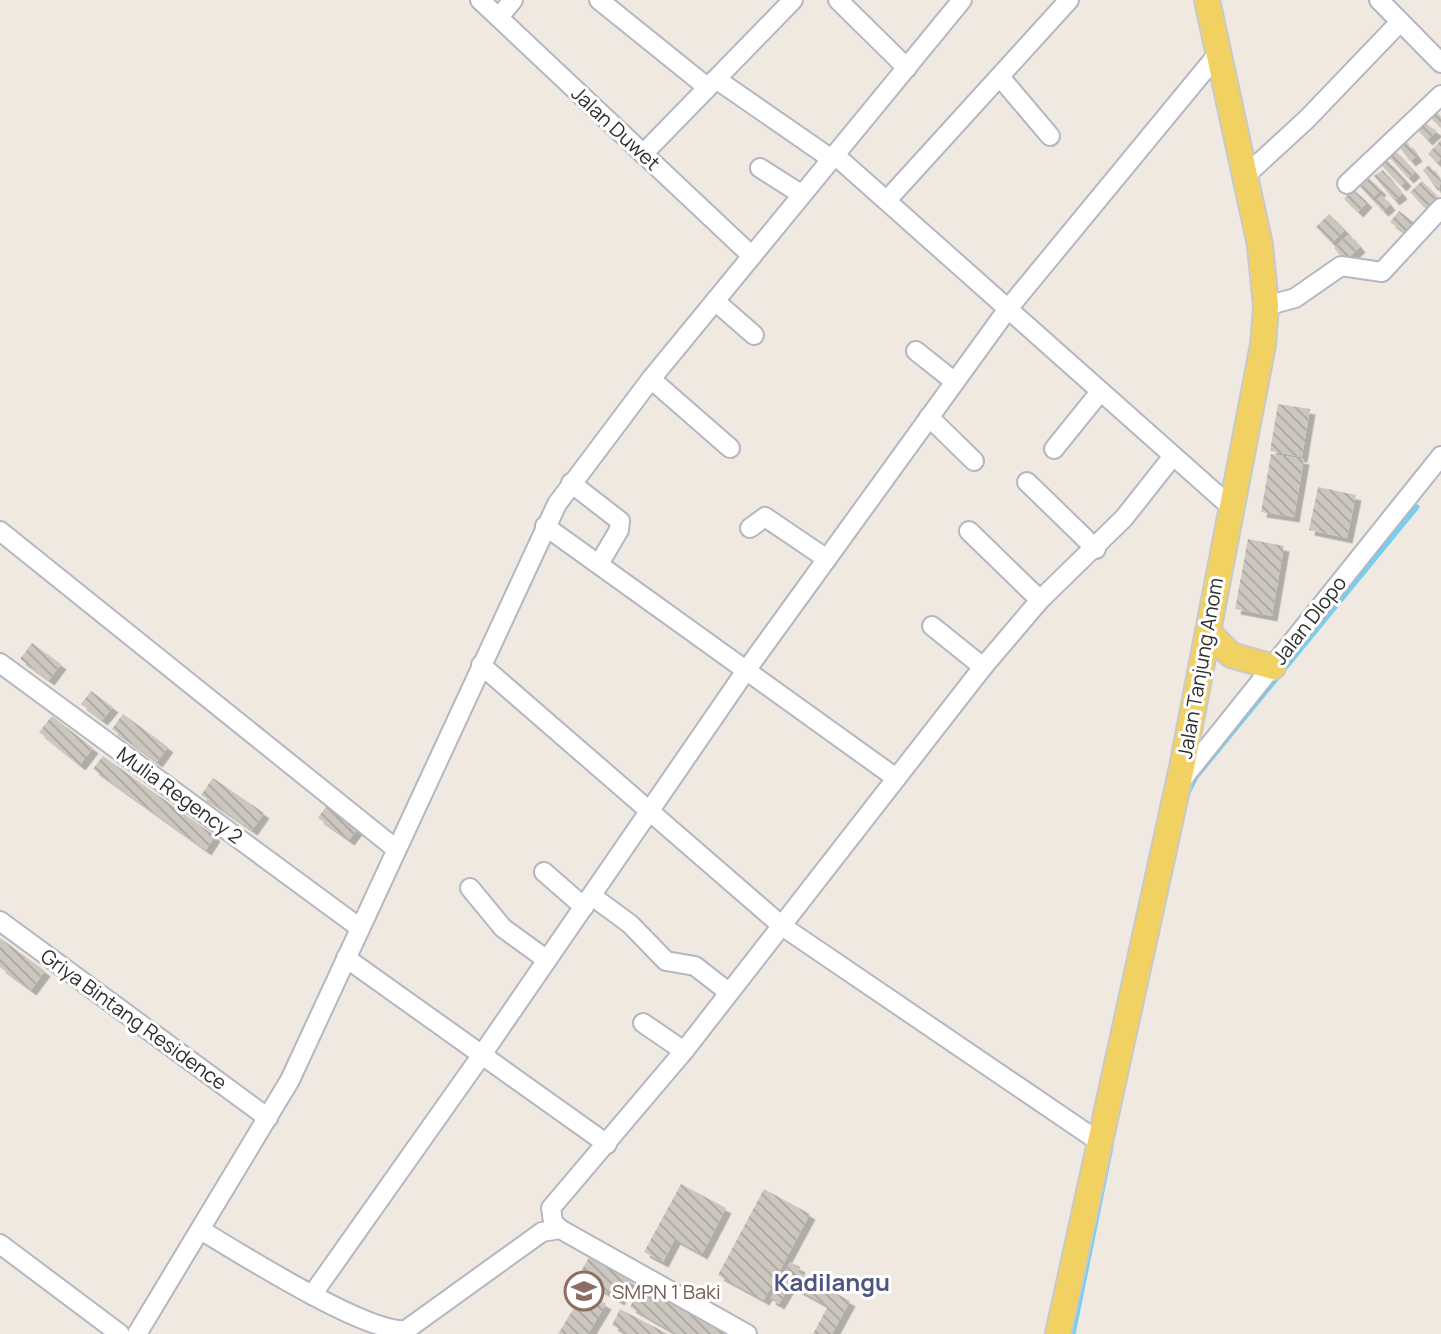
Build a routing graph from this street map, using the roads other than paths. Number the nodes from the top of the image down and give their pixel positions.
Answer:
1 (480, 0) edge
2 (513, 0) edge
3 (599, 0) edge
4 (793, 0) edge
5 (838, 0) edge
6 (962, 0) edge
7 (1207, 0) edge
8 (1379, 0) edge
9 (1064, 2) edge
10 (1399, 12) edge
11 (499, 17) junction
12 (1217, 55) junction
13 (1441, 63) edge
14 (907, 68) junction
15 (1000, 77) junction
16 (712, 83) junction
17 (1441, 95) edge
18 (1050, 136) dead end
19 (643, 154) junction
20 (835, 158) junction
21 (760, 168) dead end
22 (1245, 176) junction
23 (1347, 184) dead end
24 (801, 194) junction
25 (888, 199) junction
26 (1441, 208) edge
27 (752, 256) junction
28 (715, 301) junction
29 (1266, 306) junction
30 (1007, 310) junction
31 (754, 335) dead end
32 (916, 351) dead end
33 (651, 379) junction
34 (955, 382) junction
35 (1100, 392) junction
36 (929, 417) junction
37 (730, 448) dead end
38 (1054, 449) dead end
39 (1173, 456) junction
40 (1441, 456) edge
41 (974, 461) dead end
42 (1027, 482) dead end
43 (571, 483) junction
44 (1231, 507) junction
45 (545, 526) junction
46 (750, 528) dead end
47 (0, 531) edge
48 (969, 531) dead end
49 (1096, 549) junction
50 (827, 559) junction
51 (599, 564) junction
52 (1040, 600) junction
53 (932, 626) dead end
54 (1208, 632) junction
55 (0, 663) edge
56 (481, 665) junction
57 (983, 667) junction
58 (1273, 667) junction
59 (745, 672) junction
60 (896, 778) junction
61 (1178, 784) junction
62 (649, 812) junction
63 (396, 849) junction
64 (544, 872) dead end
65 (470, 888) dead end
66 (588, 902) junction
67 (0, 921) edge
68 (782, 926) junction
69 (360, 928) junction
70 (346, 958) junction
71 (547, 960) junction
72 (727, 991) junction
73 (643, 1023) dead end
74 (684, 1051) junction
75 (481, 1056) junction
76 (268, 1118) junction
77 (1101, 1143) junction
78 (607, 1144) junction
79 (560, 1229) junction
80 (201, 1230) junction
81 (0, 1244) edge
82 (312, 1295) junction
83 (120, 1334) edge
84 (137, 1334) edge
85 (747, 1334) edge
86 (1058, 1334) edge

1 - 11 street, Jalan Duwet
2 - 11 street
3 - 16 street
4 - 16 street
5 - 14 street
6 - 14 street
7 - 12 main road, Jalan Tanjung Anom
8 - 10 street
9 - 15 street
10 - 13 street
10 - 22 street
11 - 19 street, Jalan Duwet
12 - 22 main road, Jalan Tanjung Anom
12 - 30 street
14 - 20 street
15 - 18 street
15 - 25 street
16 - 19 street
16 - 20 street
17 - 23 street
19 - 27 street, Jalan Duwet
20 - 24 street
20 - 25 street
21 - 24 street
22 - 29 main road, Jalan Tanjung Anom
24 - 27 street
25 - 30 street
26 - 29 street
27 - 28 street
28 - 31 street
28 - 33 street
29 - 44 main road, Jalan Tanjung Anom
30 - 34 street
30 - 35 street
32 - 34 street
33 - 37 street
33 - 43 street
34 - 36 street
35 - 38 street
35 - 39 street
36 - 41 street
36 - 50 street
39 - 44 street
39 - 49 street
40 - 58 street, Jalan Dlopo
42 - 49 street
43 - 45 street
43 - 51 street
44 - 54 main road, Jalan Tanjung Anom
45 - 51 street
45 - 56 street
46 - 50 street
47 - 63 street
48 - 52 street
49 - 52 street
50 - 59 street
51 - 59 street
52 - 57 street
53 - 57 street
54 - 58 main road
54 - 61 main road, Jalan Tanjung Anom
55 - 69 street, Mulia Regency 2
56 - 62 street
56 - 63 street
57 - 60 street
58 - 61 street, Jalan Dlopo
59 - 60 street
59 - 62 street
60 - 68 street
61 - 77 main road, Jalan Tanjung Anom
62 - 66 street
62 - 68 street
63 - 69 street
64 - 66 street
65 - 71 street
66 - 71 street
66 - 72 street
67 - 76 street, Griya Bintang Residence
68 - 72 street
68 - 77 street
69 - 70 street
70 - 75 street
70 - 76 street
71 - 75 street
72 - 74 street
73 - 74 street
74 - 78 street
75 - 78 street
75 - 82 street
76 - 80 street
77 - 86 main road, Jalan Tanjung Anom
78 - 79 street
79 - 82 street
79 - 85 street
80 - 82 street
80 - 84 street
81 - 83 street

